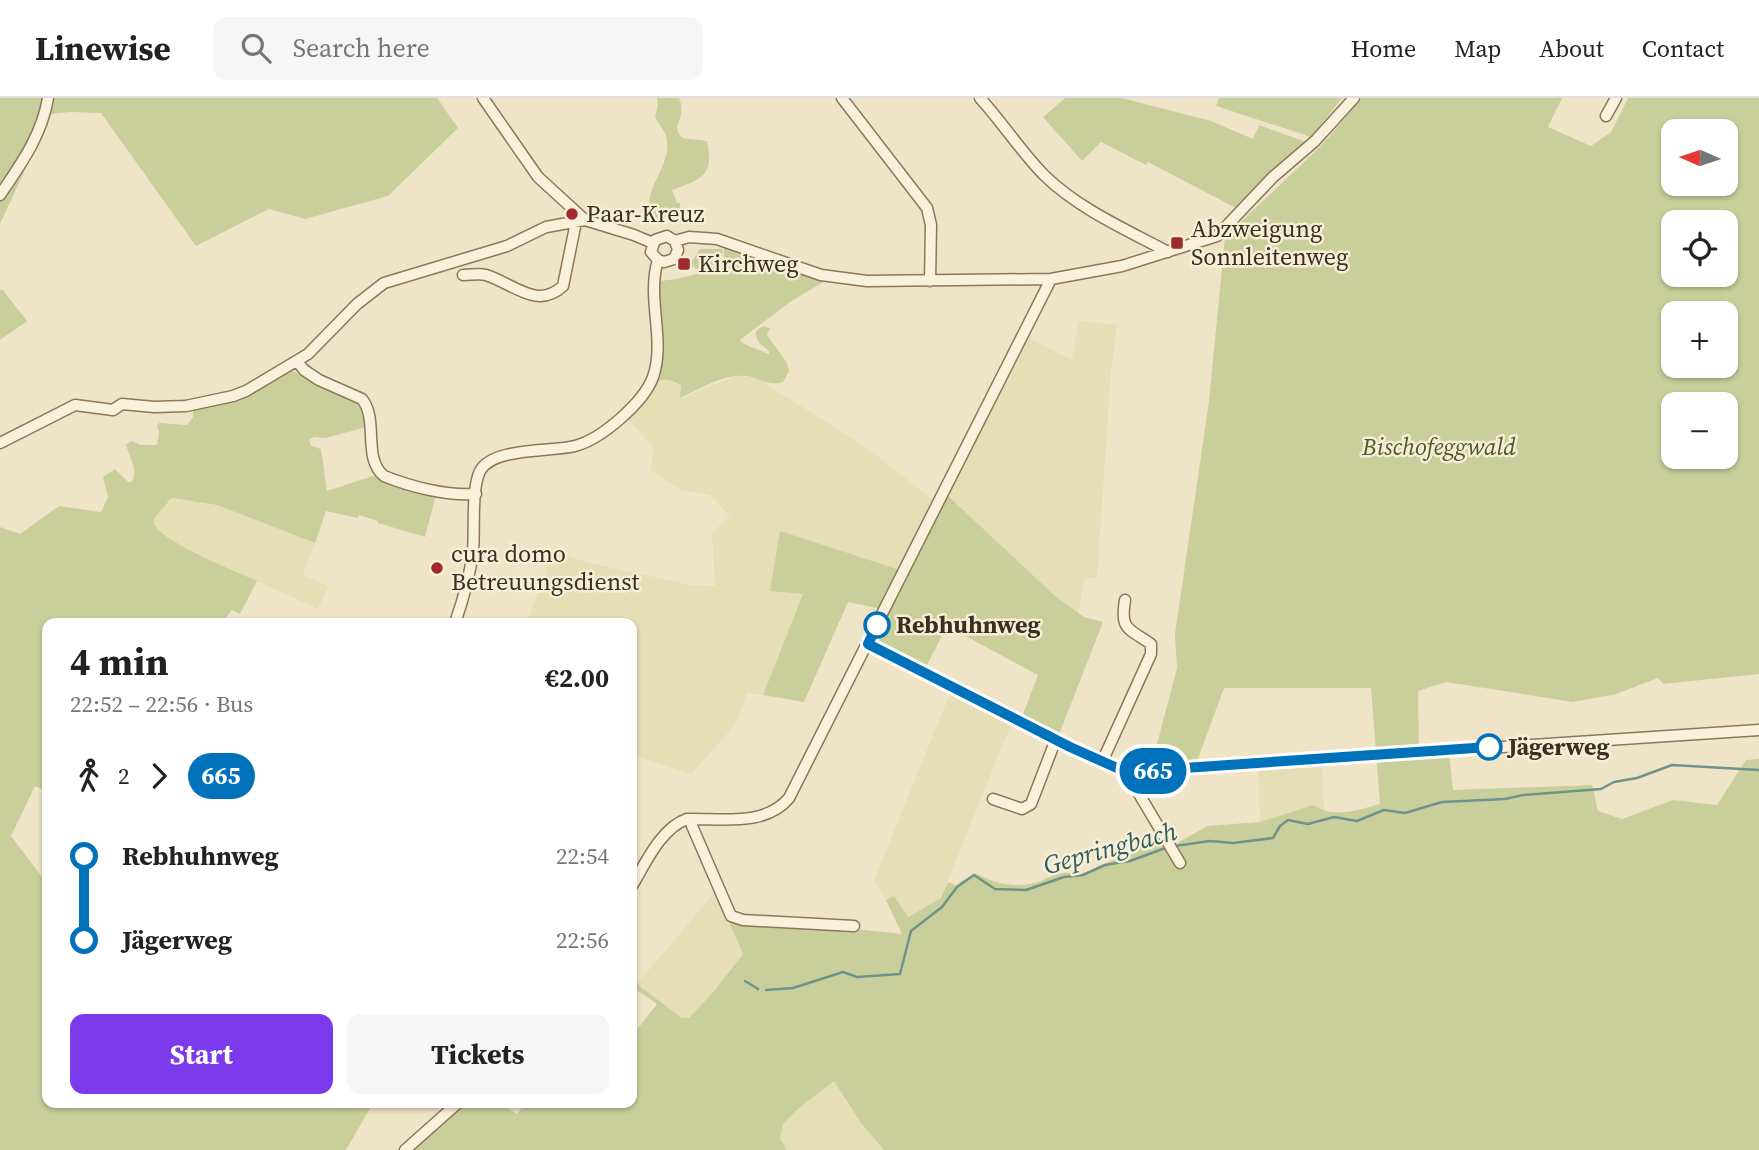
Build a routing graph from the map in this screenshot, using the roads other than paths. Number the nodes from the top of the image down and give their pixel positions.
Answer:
1 (48, 98) edge
2 (483, 98) edge
3 (842, 98) edge
4 (980, 98) edge
5 (1354, 98) edge
6 (1616, 98) edge
7 (1606, 117) dead end
8 (0, 195) edge
9 (580, 221) junction
10 (655, 240) junction
11 (675, 241) junction
12 (1168, 252) junction
13 (658, 260) junction
14 (463, 275) dead end
15 (1051, 279) junction
16 (930, 281) junction
17 (297, 361) junction
18 (0, 443) edge
19 (476, 494) junction
20 (1125, 600) dead end
21 (456, 618) edge
22 (868, 644) junction
23 (1759, 730) edge
24 (1056, 739) junction
25 (1102, 762) junction
26 (1126, 772) junction
27 (993, 799) dead end
28 (692, 819) junction
29 (1178, 858) dead end
30 (637, 878) edge
31 (854, 926) dead end
32 (452, 1108) edge
33 (405, 1150) edge

1 - 8 street
2 - 9 street
3 - 16 street
4 - 12 street
5 - 12 street
6 - 7 street
9 - 10 street
9 - 14 street
9 - 17 street
10 - 11 street
10 - 13 street
11 - 13 street
11 - 16 street
12 - 15 street
13 - 19 street
15 - 16 street
15 - 22 street
17 - 18 street
17 - 19 street
19 - 21 street
20 - 25 street
22 - 24 street
22 - 28 street
23 - 26 street
24 - 25 street
24 - 27 street
25 - 26 street
26 - 29 street
28 - 30 street
28 - 31 street
32 - 33 street

